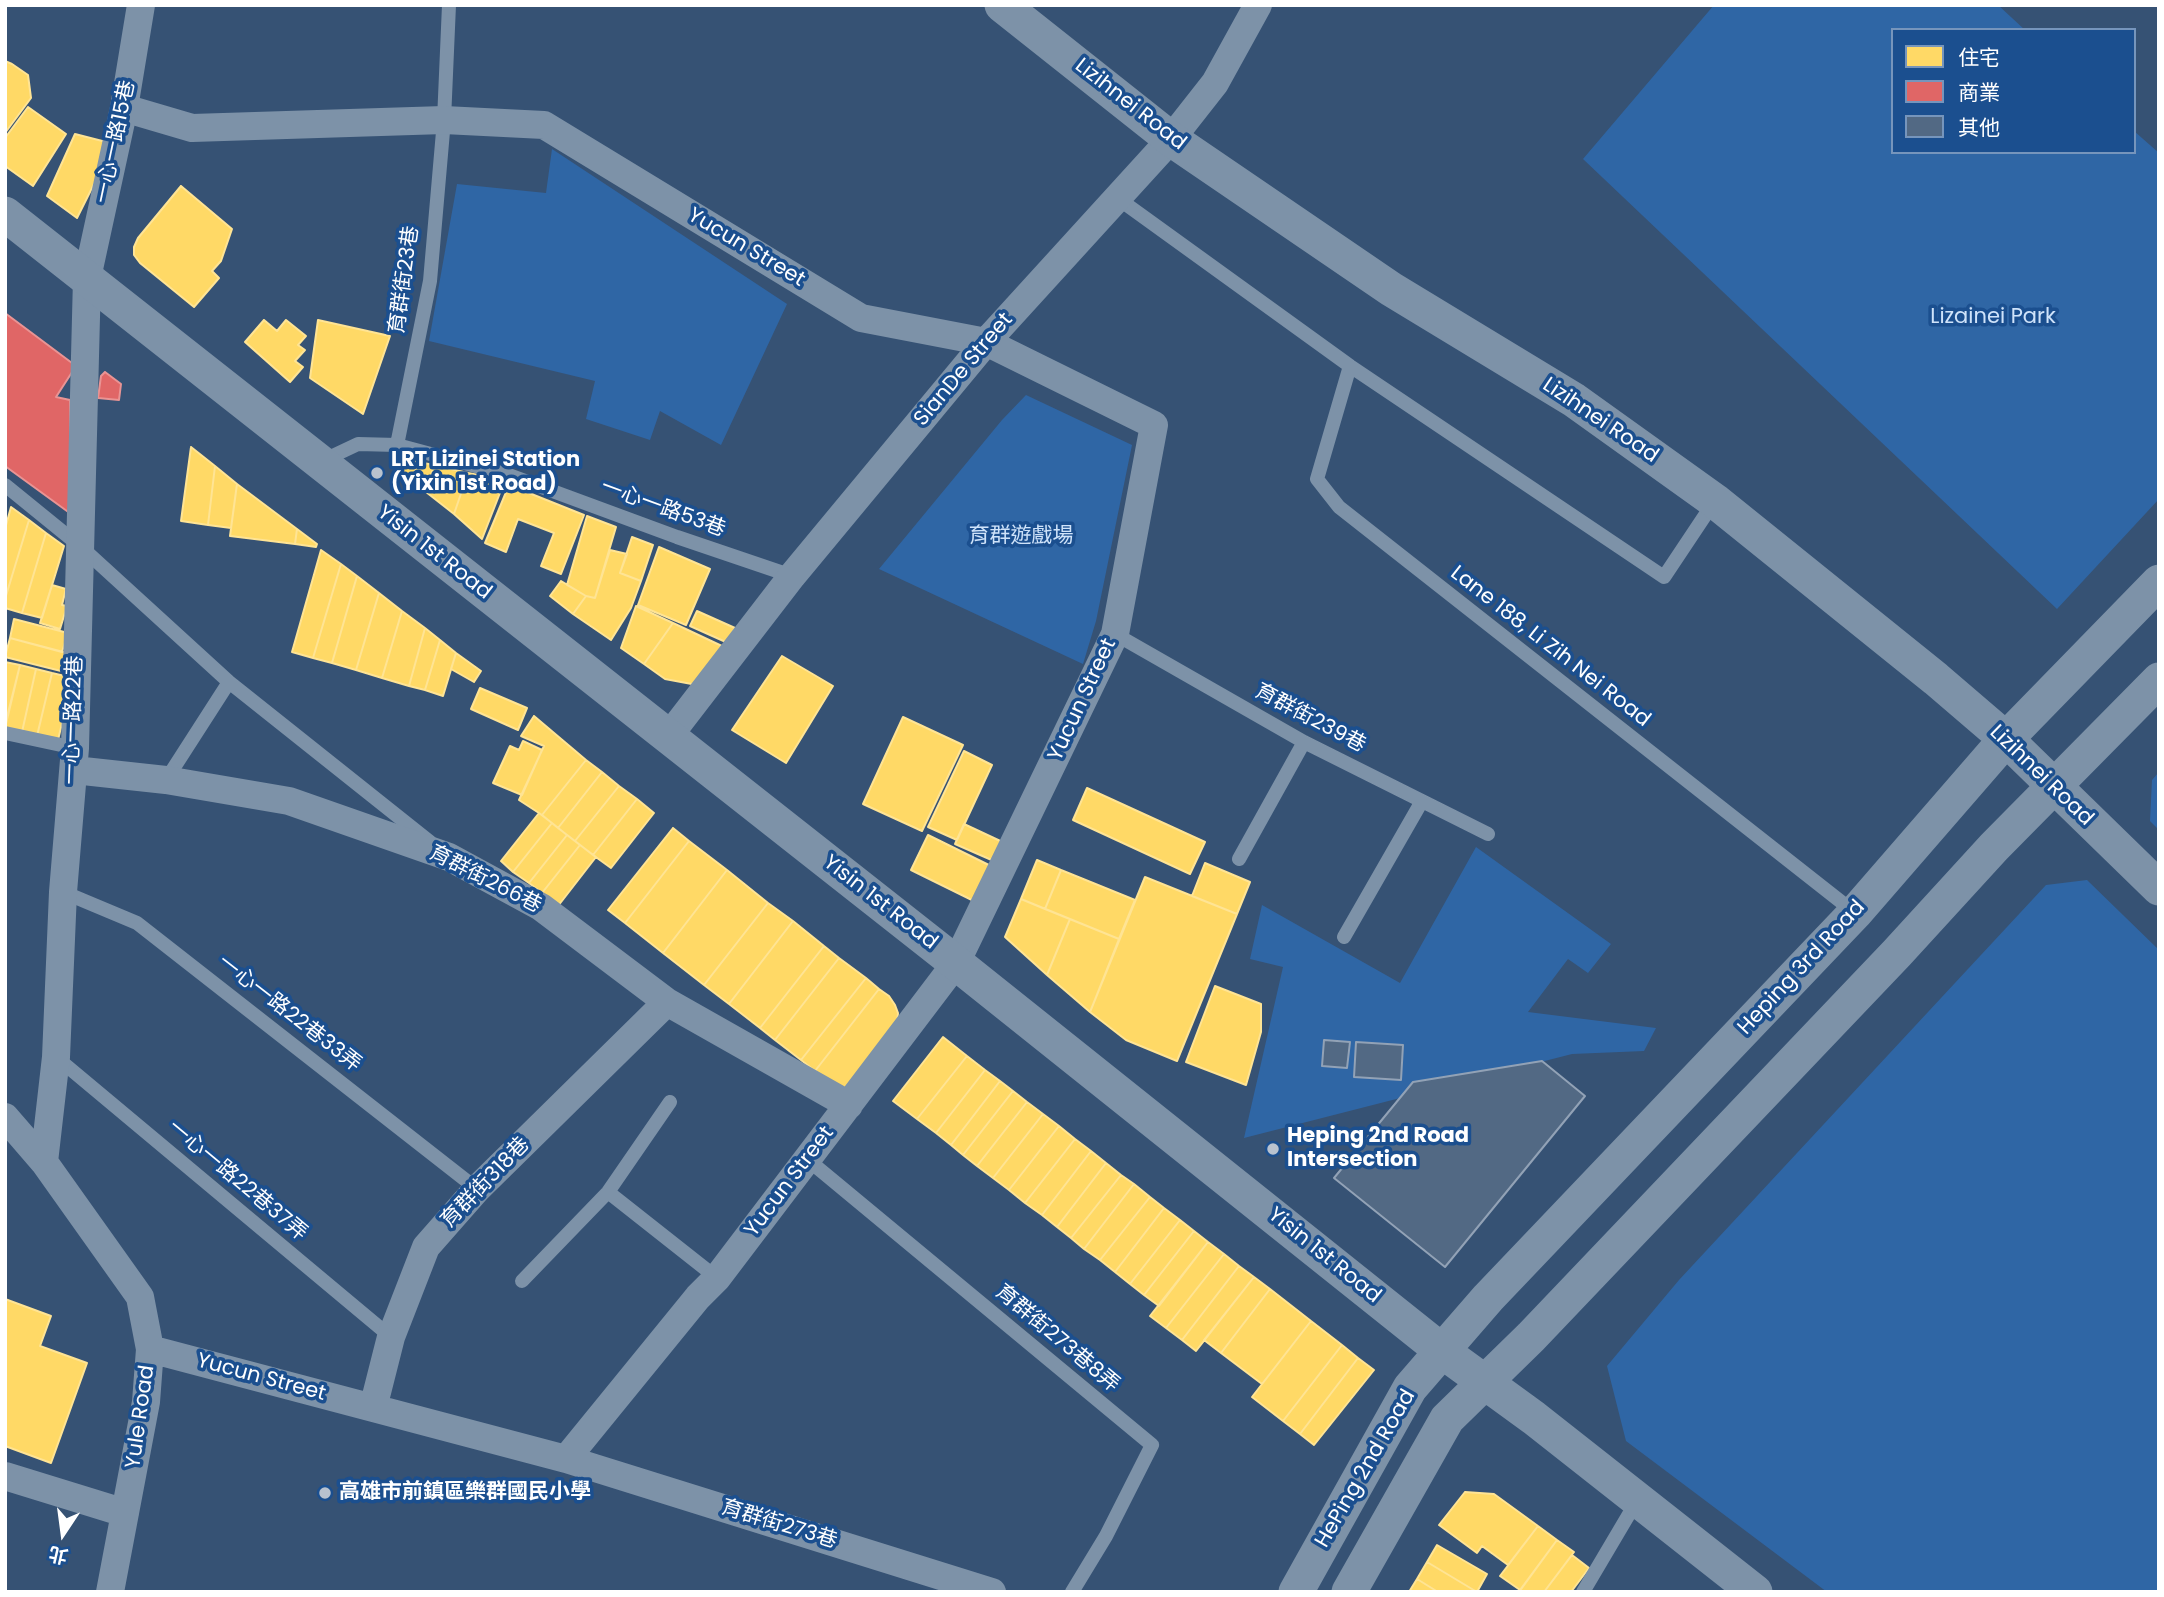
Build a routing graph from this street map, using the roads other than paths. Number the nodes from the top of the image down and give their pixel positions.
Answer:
1 (141, 5) edge
2 (449, 5) edge
3 (1002, 5) edge
4 (1258, 5) edge
5 (124, 108) junction
6 (444, 120) junction
7 (1171, 139) junction
8 (1116, 197) junction
9 (5, 214) edge
10 (87, 278) junction
11 (986, 342) junction
12 (1350, 366) junction
13 (397, 445) junction
14 (320, 463) junction
15 (5, 485) edge
16 (1715, 501) junction
17 (80, 546) junction
18 (792, 576) junction
19 (2159, 582) edge
20 (1115, 634) junction
21 (2159, 680) edge
22 (229, 682) junction
23 (5, 733) edge
24 (668, 737) junction
25 (2006, 739) junction
26 (1304, 742) junction
27 (74, 759) junction
28 (166, 780) junction
29 (2054, 788) junction
30 (1422, 801) junction
31 (1488, 834) dead end
32 (449, 857) junction
33 (1239, 859) dead end
34 (2159, 888) edge
35 (63, 892) junction
36 (1855, 913) junction
37 (1344, 937) dead end
38 (956, 963) junction
39 (667, 1002) junction
40 (56, 1057) junction
41 (670, 1102) dead end
42 (849, 1105) junction
43 (5, 1117) edge
44 (807, 1159) junction
45 (44, 1162) junction
46 (477, 1189) junction
47 (608, 1192) junction
48 (717, 1278) junction
49 (522, 1281) dead end
50 (391, 1337) junction
51 (150, 1349) junction
52 (1442, 1351) junction
53 (1483, 1382) junction
54 (373, 1408) junction
55 (566, 1459) junction
56 (5, 1476) edge
57 (1638, 1499) junction
58 (125, 1513) junction
59 (1745, 1588) edge
60 (110, 1592) edge
61 (992, 1592) edge
62 (1072, 1592) edge
63 (1296, 1592) edge
64 (1349, 1592) edge
65 (1584, 1592) edge

1 - 5 street, 一心一路15巷
2 - 6 lane, 育群街23巷
3 - 7 street, Lizihnei Road
4 - 7 street, SianDe Street
5 - 6 street, Yucun Street
5 - 10 street, 一心一路15巷
6 - 11 street, Yucun Street
6 - 13 lane, 育群街23巷
7 - 8 street, SianDe Street
7 - 16 street, Lizihnei Road
8 - 11 street, SianDe Street
8 - 12 lane
9 - 10 street, Yisin 1st Road
10 - 14 street, Yisin 1st Road
10 - 17 street, 一心一路22巷
11 - 18 street, SianDe Street
11 - 20 street, Yucun Street
12 - 16 lane
12 - 36 lane, Lane 188, Li Zih Nei Road
13 - 14 lane, 一心一路53巷
13 - 18 lane, 一心一路53巷
14 - 24 street, Yisin 1st Road
15 - 17 lane
16 - 25 street, Lizihnei Road
17 - 22 lane
17 - 27 street, 一心一路22巷
18 - 24 street, SianDe Street
19 - 25 street, Heping 3rd Road
20 - 26 lane, 育群街239巷
20 - 38 street, Yucun Street
21 - 29 street
22 - 28 lane
22 - 32 lane
23 - 27 lane
24 - 38 street, Yisin 1st Road
25 - 29 street, Lizihnei Road
25 - 36 street, Heping 3rd Road
26 - 30 lane, 育群街239巷
26 - 33 lane
27 - 28 street, 育群街266巷
27 - 35 street, 一心一路22巷
28 - 32 street, 育群街266巷
29 - 34 street, Lizihnei Road
29 - 53 street
30 - 31 lane, 育群街239巷
30 - 37 lane
32 - 39 street, 育群街266巷
35 - 40 street, 一心一路22巷
35 - 46 lane, 一心一路22巷33弄
36 - 52 street, Heping 3rd Road
38 - 42 street, Yucun Street
38 - 52 street, Yisin 1st Road
39 - 42 street, 育群街266巷
39 - 46 street, 育群街318巷
40 - 45 street, 一心一路22巷
40 - 50 lane, 一心一路22巷37弄
41 - 47 lane
42 - 44 street, Yucun Street
43 - 45 street, Yule Road
44 - 48 street, Yucun Street
44 - 62 lane, 育群街273巷8弄
45 - 51 street, Yule Road
46 - 50 street, 育群街318巷
47 - 48 lane
47 - 49 lane
48 - 55 street, Yucun Street
50 - 54 street, 育群街318巷
51 - 54 street, Yucun Street
51 - 58 street, Yule Road
52 - 53 street, Yisin 1st Road
52 - 63 street, HePing 2nd Road
53 - 57 street, Yisin 1st Road
53 - 64 street
54 - 55 street, Yucun Street
55 - 61 street, 育群街273巷
56 - 58 street
57 - 59 street, Yisin 1st Road
57 - 65 lane
58 - 60 street, Yule Road

